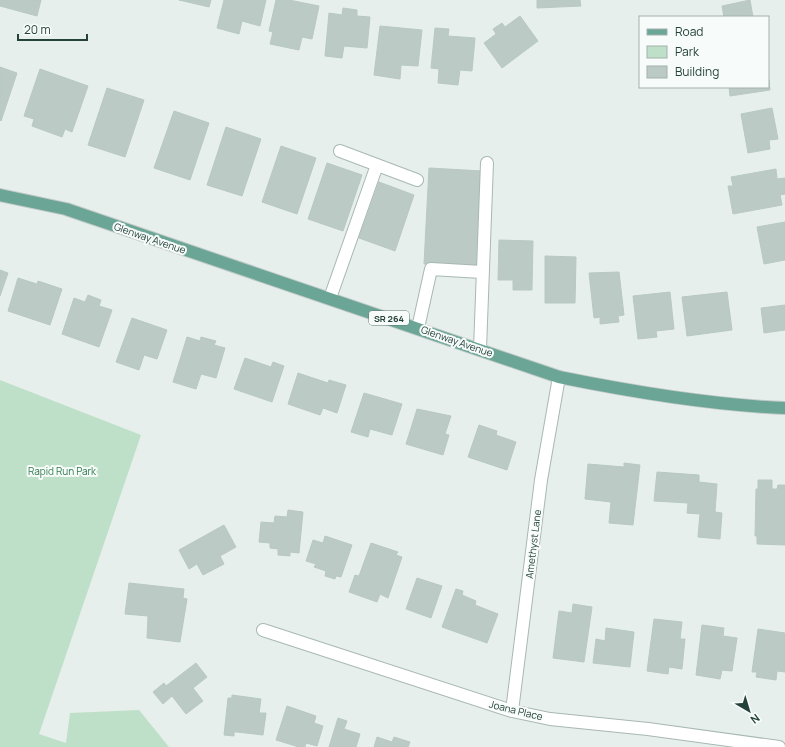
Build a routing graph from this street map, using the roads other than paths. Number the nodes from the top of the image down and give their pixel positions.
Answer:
1 (340, 150) dead end
2 (487, 163) dead end
3 (377, 165) junction
4 (417, 180) dead end
5 (0, 195) edge
6 (482, 272) junction
7 (330, 298) junction
8 (418, 328) junction
9 (480, 349) junction
10 (558, 377) junction
11 (785, 408) edge
12 (263, 630) dead end
13 (512, 711) junction
14 (779, 747) edge

1 - 3 street
2 - 6 street
3 - 4 street
3 - 7 street
5 - 7 main road, Glenway Avenue / SR 264
6 - 8 street
6 - 9 street
7 - 8 main road, Glenway Avenue / SR 264
8 - 9 main road, Glenway Avenue / SR 264
9 - 10 main road, Glenway Avenue / SR 264
10 - 11 main road, Glenway Avenue / SR 264
10 - 13 street, Amethyst Lane
12 - 13 street, Joana Place
13 - 14 street, Joana Place

